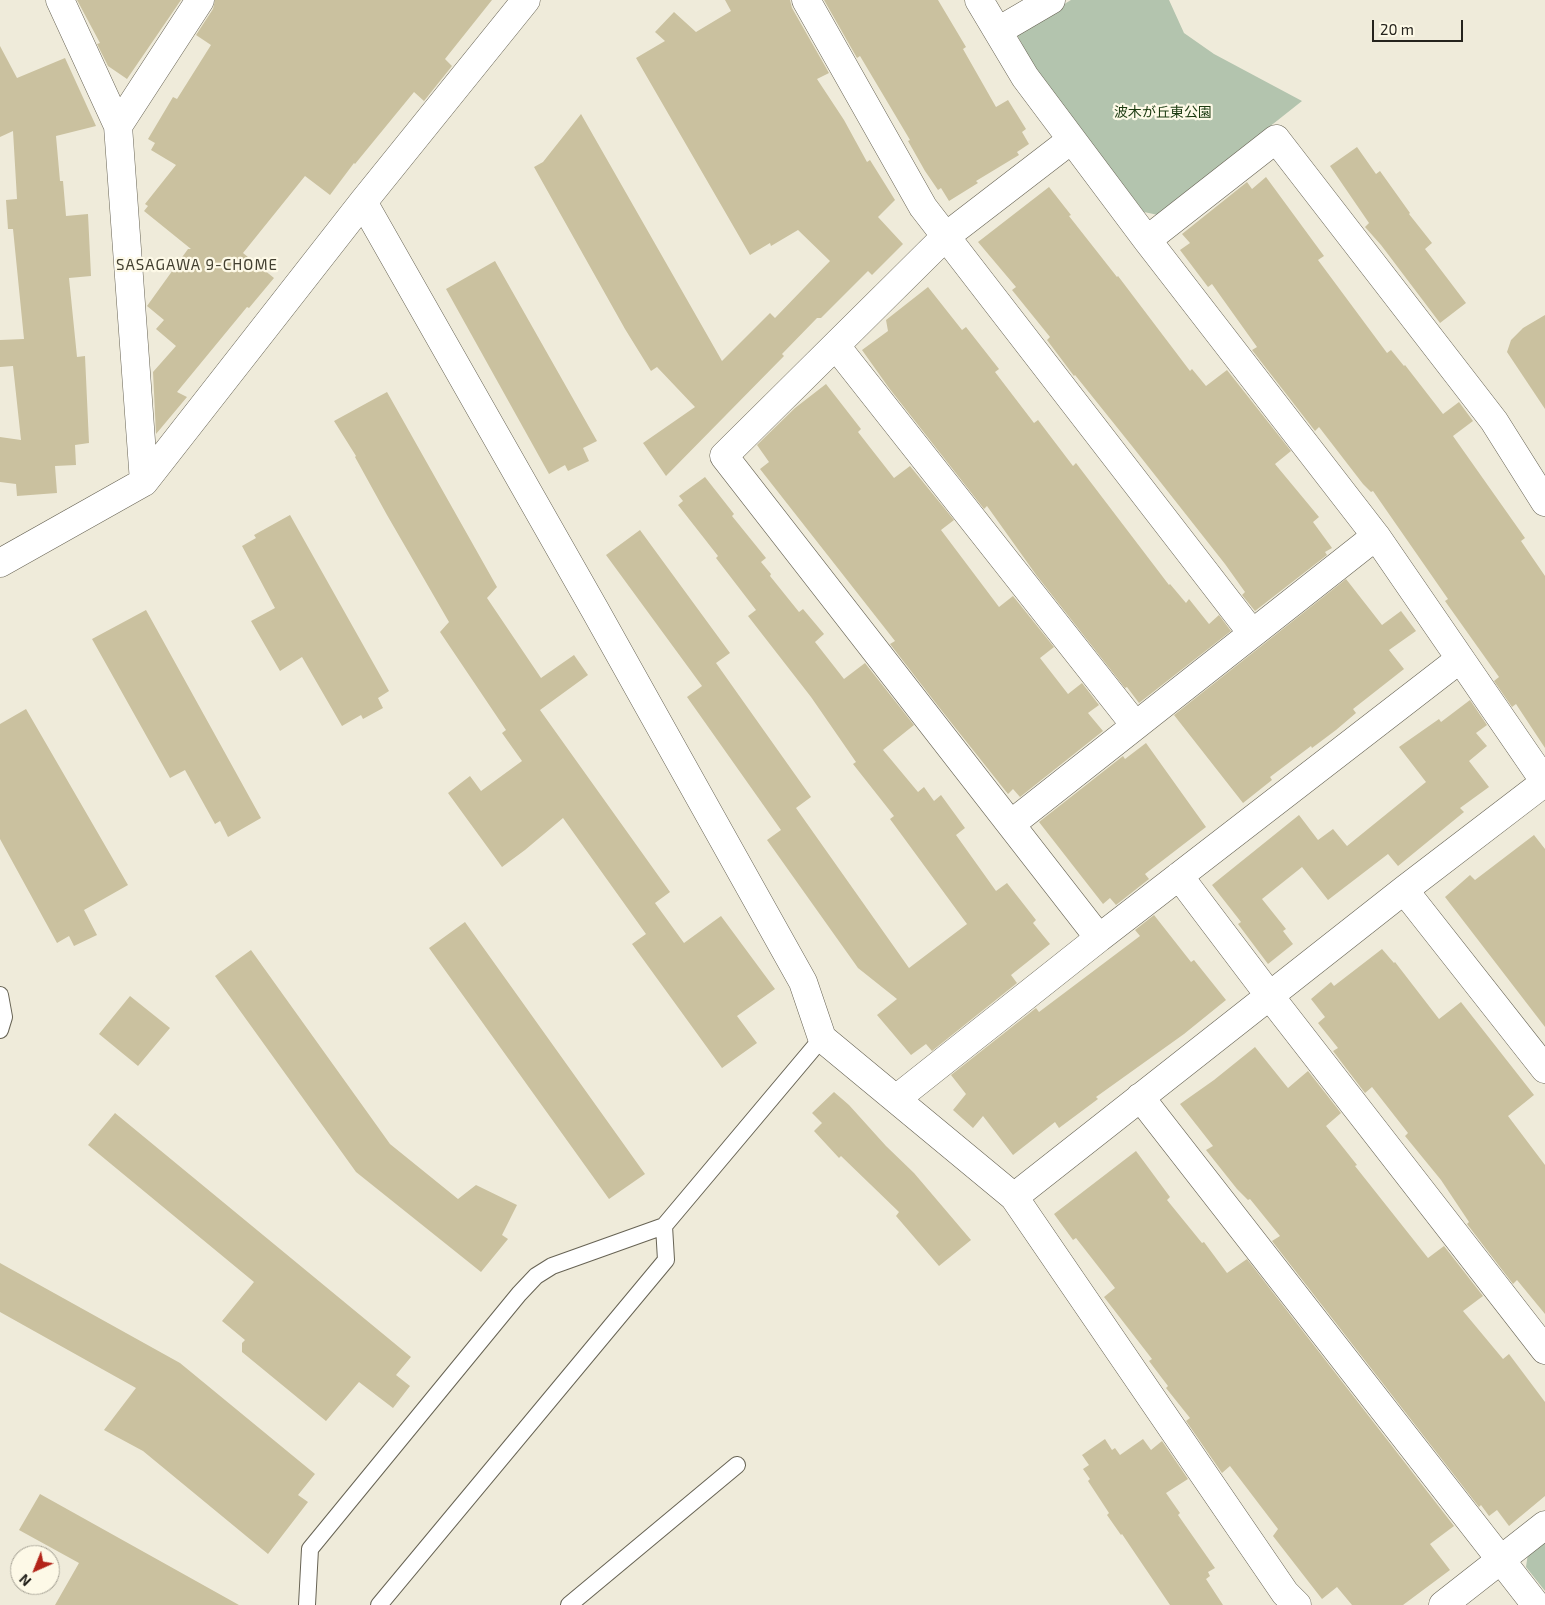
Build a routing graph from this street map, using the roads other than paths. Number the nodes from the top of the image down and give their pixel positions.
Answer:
1 (60, 0) edge
2 (200, 0) edge
3 (526, 0) edge
4 (806, 0) edge
5 (979, 0) edge
6 (1051, 0) edge
7 (998, 31) junction
8 (118, 126) junction
9 (1072, 140) junction
10 (364, 202) junction
11 (945, 236) junction
12 (1147, 240) junction
13 (836, 346) junction
14 (144, 482) junction
15 (1545, 502) edge
16 (1376, 536) junction
17 (0, 563) edge
18 (1252, 632) junction
19 (1460, 659) junction
20 (1135, 725) junction
21 (1544, 780) edge
22 (1011, 824) junction
23 (1180, 876) junction
24 (1404, 890) junction
25 (1099, 938) junction
26 (0, 995) edge
27 (1269, 995) junction
28 (0, 1030) edge
29 (822, 1038) junction
30 (1545, 1069) edge
31 (1140, 1097) junction
32 (896, 1099) junction
33 (1014, 1197) junction
34 (664, 1226) junction
35 (1545, 1350) edge
36 (737, 1465) dead end
37 (1545, 1525) edge
38 (1501, 1560) junction
39 (307, 1605) edge
40 (379, 1605) edge
41 (569, 1605) edge
42 (1297, 1605) edge
43 (1443, 1605) edge
44 (1536, 1605) edge

1 - 8 street
2 - 8 street
3 - 10 street
4 - 11 street
5 - 7 street
6 - 7 street
7 - 9 street
8 - 14 street
9 - 11 street
9 - 12 street
10 - 14 street
10 - 29 street
11 - 13 street
11 - 18 street
12 - 15 street
12 - 16 street
13 - 20 street
13 - 22 street
14 - 17 street
16 - 18 street
16 - 19 street
18 - 20 street
19 - 21 street
19 - 23 street
20 - 22 street
21 - 24 street
22 - 25 street
23 - 25 street
23 - 27 street
24 - 27 street
24 - 30 street
25 - 32 street
26 - 28 lane
27 - 31 street
27 - 35 street
29 - 32 street
29 - 34 lane
31 - 33 street
31 - 38 street
32 - 33 street
33 - 42 street
34 - 39 lane
34 - 40 lane
36 - 41 lane
37 - 38 street
38 - 43 street
38 - 44 street

